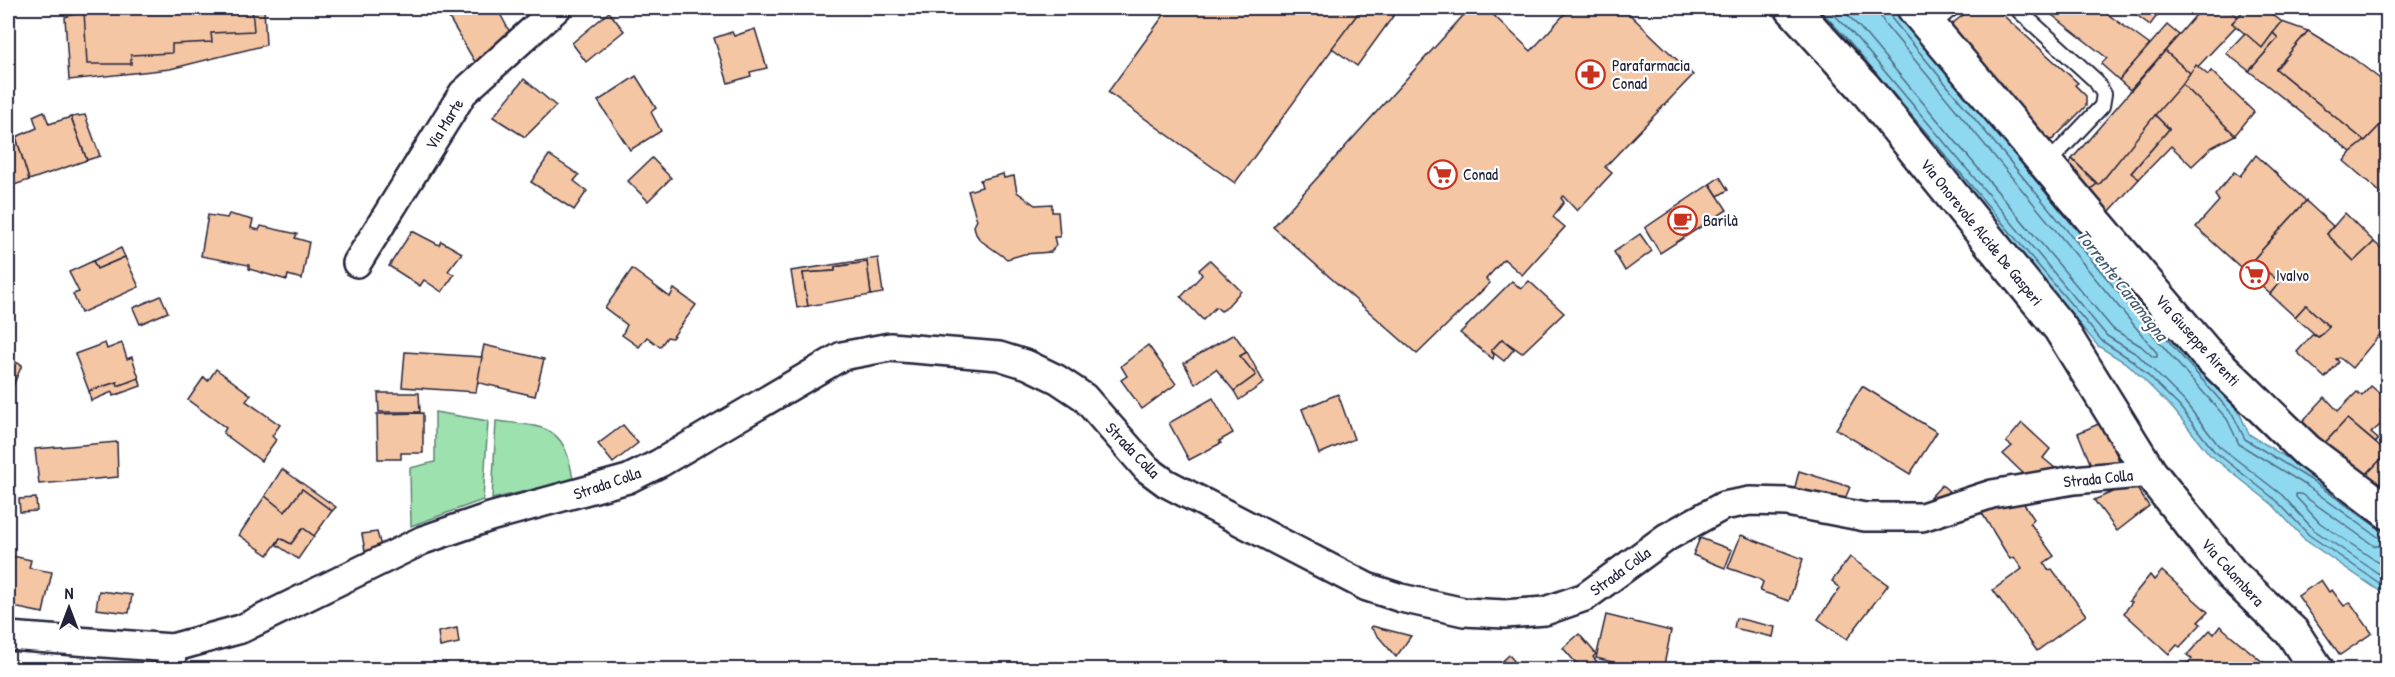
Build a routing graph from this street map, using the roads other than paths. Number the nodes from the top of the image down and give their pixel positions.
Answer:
1 (557, 8) edge
2 (1792, 8) edge
3 (2016, 8) edge
4 (1932, 14) edge
5 (2047, 164) junction
6 (357, 263) dead end
7 (2150, 473) junction
8 (2388, 512) edge
9 (8, 636) edge
10 (172, 659) edge
11 (2317, 669) edge

1 - 6 street, Via Marte
2 - 7 main road, Via Onorevole Alcide De Gasperi
3 - 5 lane
4 - 5 main road, Via Giuseppe Airenti
5 - 8 main road, Via Giuseppe Airenti
7 - 10 street, Strada Colla
7 - 11 main road, Via Colombera
9 - 10 street, Strada Colla

